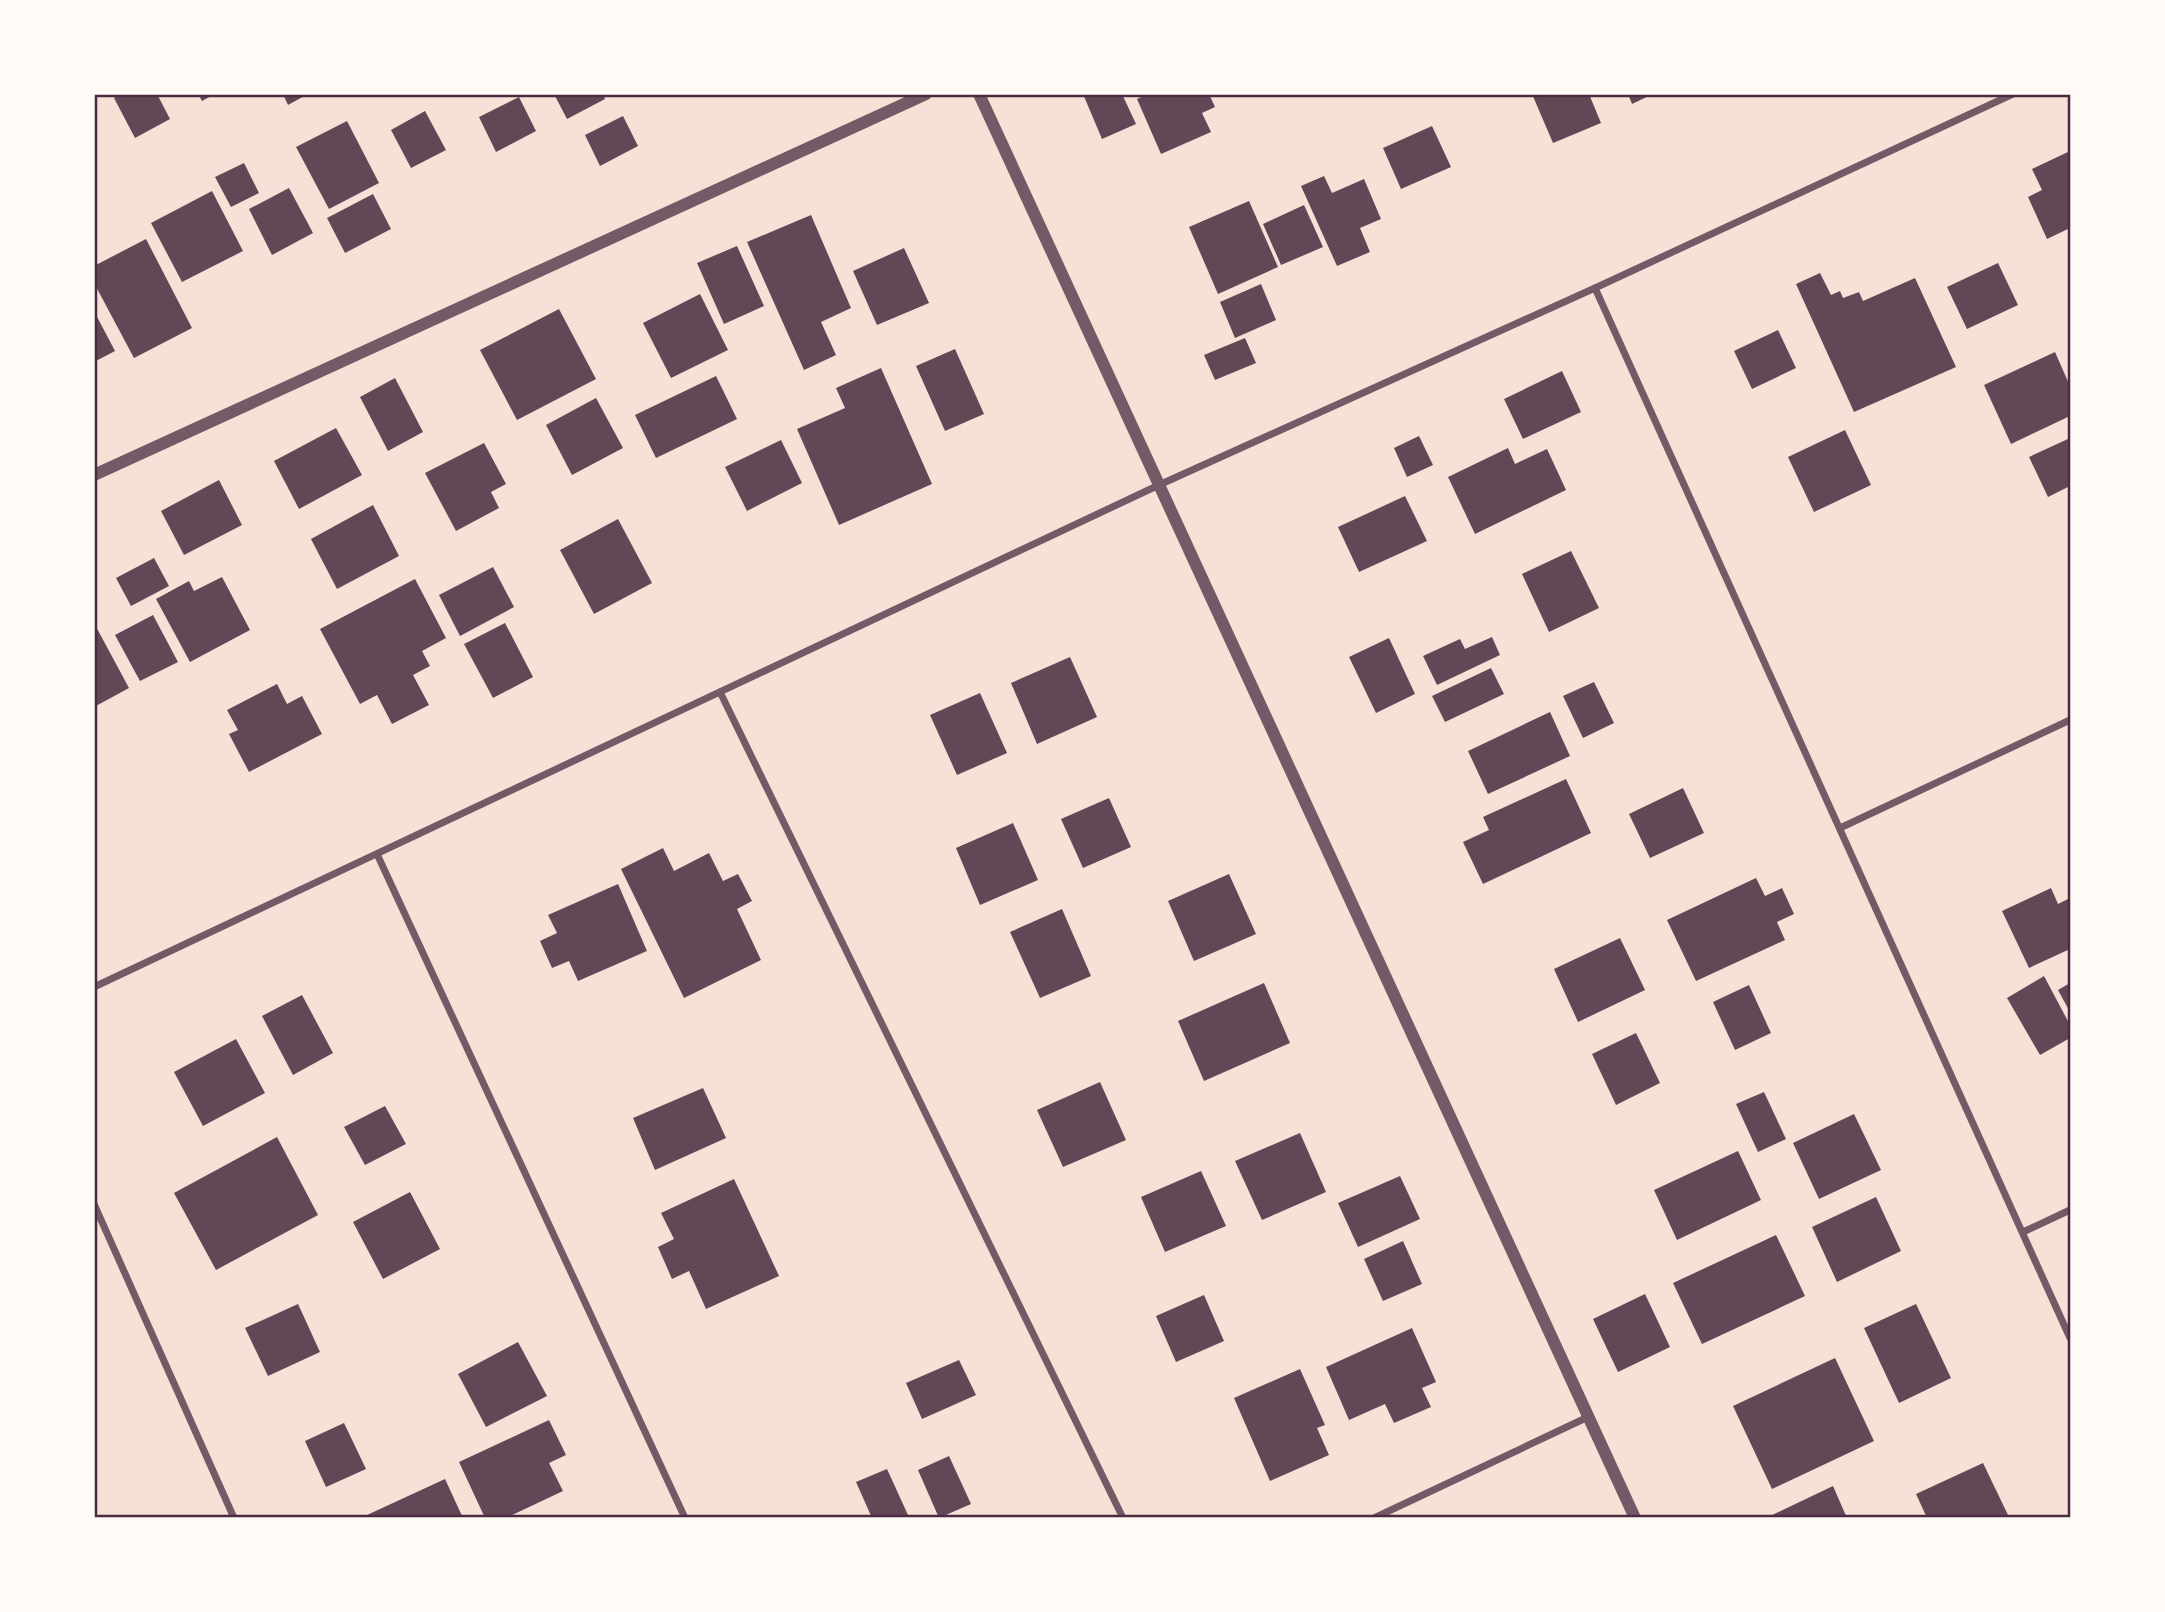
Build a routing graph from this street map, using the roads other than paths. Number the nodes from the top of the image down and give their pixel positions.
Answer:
1 (926, 94) edge
2 (979, 94) edge
3 (2013, 94) edge
4 (1595, 288) junction
5 (94, 475) edge
6 (1159, 485) junction
7 (720, 692) junction
8 (2070, 720) edge
9 (1840, 828) junction
10 (377, 854) junction
11 (94, 987) edge
12 (94, 1204) edge
13 (2070, 1210) edge
14 (2023, 1232) junction
15 (2070, 1338) edge
16 (1588, 1417) junction
17 (234, 1517) edge
18 (685, 1517) edge
19 (1123, 1517) edge
20 (1374, 1517) edge
21 (1635, 1517) edge

1 - 5 street
2 - 6 street
3 - 4 street
4 - 6 street
4 - 9 street
6 - 7 street
6 - 16 street
7 - 10 street
7 - 19 street
8 - 9 street
9 - 14 street
10 - 11 street
10 - 18 street
12 - 17 street
13 - 14 street
14 - 15 street
16 - 20 street
16 - 21 street

